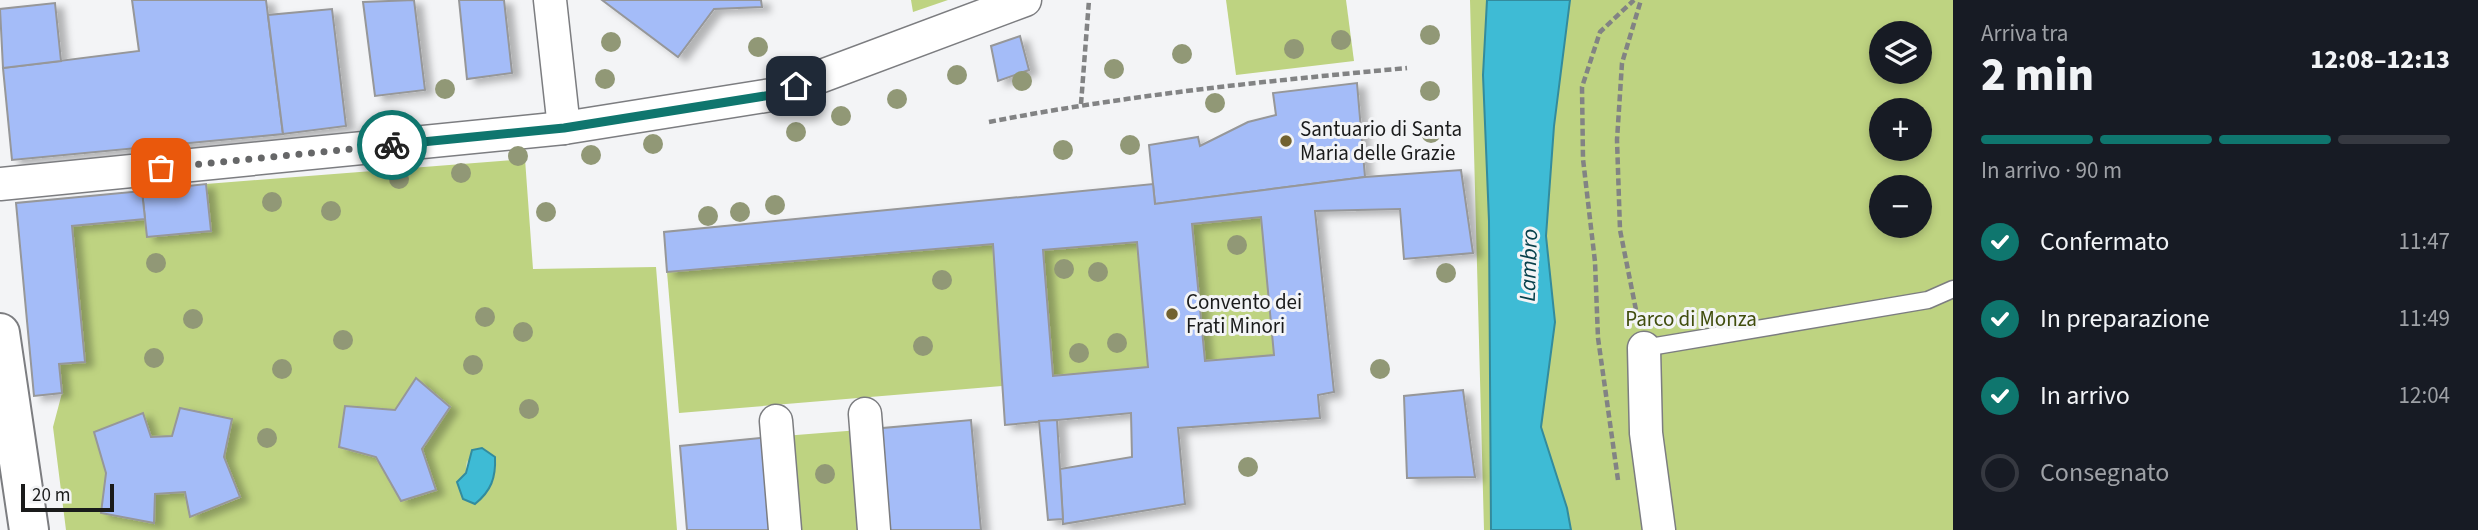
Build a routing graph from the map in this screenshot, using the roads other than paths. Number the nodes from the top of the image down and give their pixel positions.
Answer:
1 (550, 0) edge
2 (1025, 0) edge
3 (564, 128) junction
4 (0, 184) edge
5 (1953, 289) edge
6 (0, 333) edge
7 (1644, 348) joint
8 (865, 414) dead end
9 (776, 421) dead end
10 (29, 530) edge
11 (785, 530) edge
12 (874, 530) edge
13 (1659, 530) edge

1 - 3 street
2 - 3 street
3 - 4 street
5 - 7 lane
6 - 10 main road
7 - 13 street
8 - 12 street
9 - 11 street

